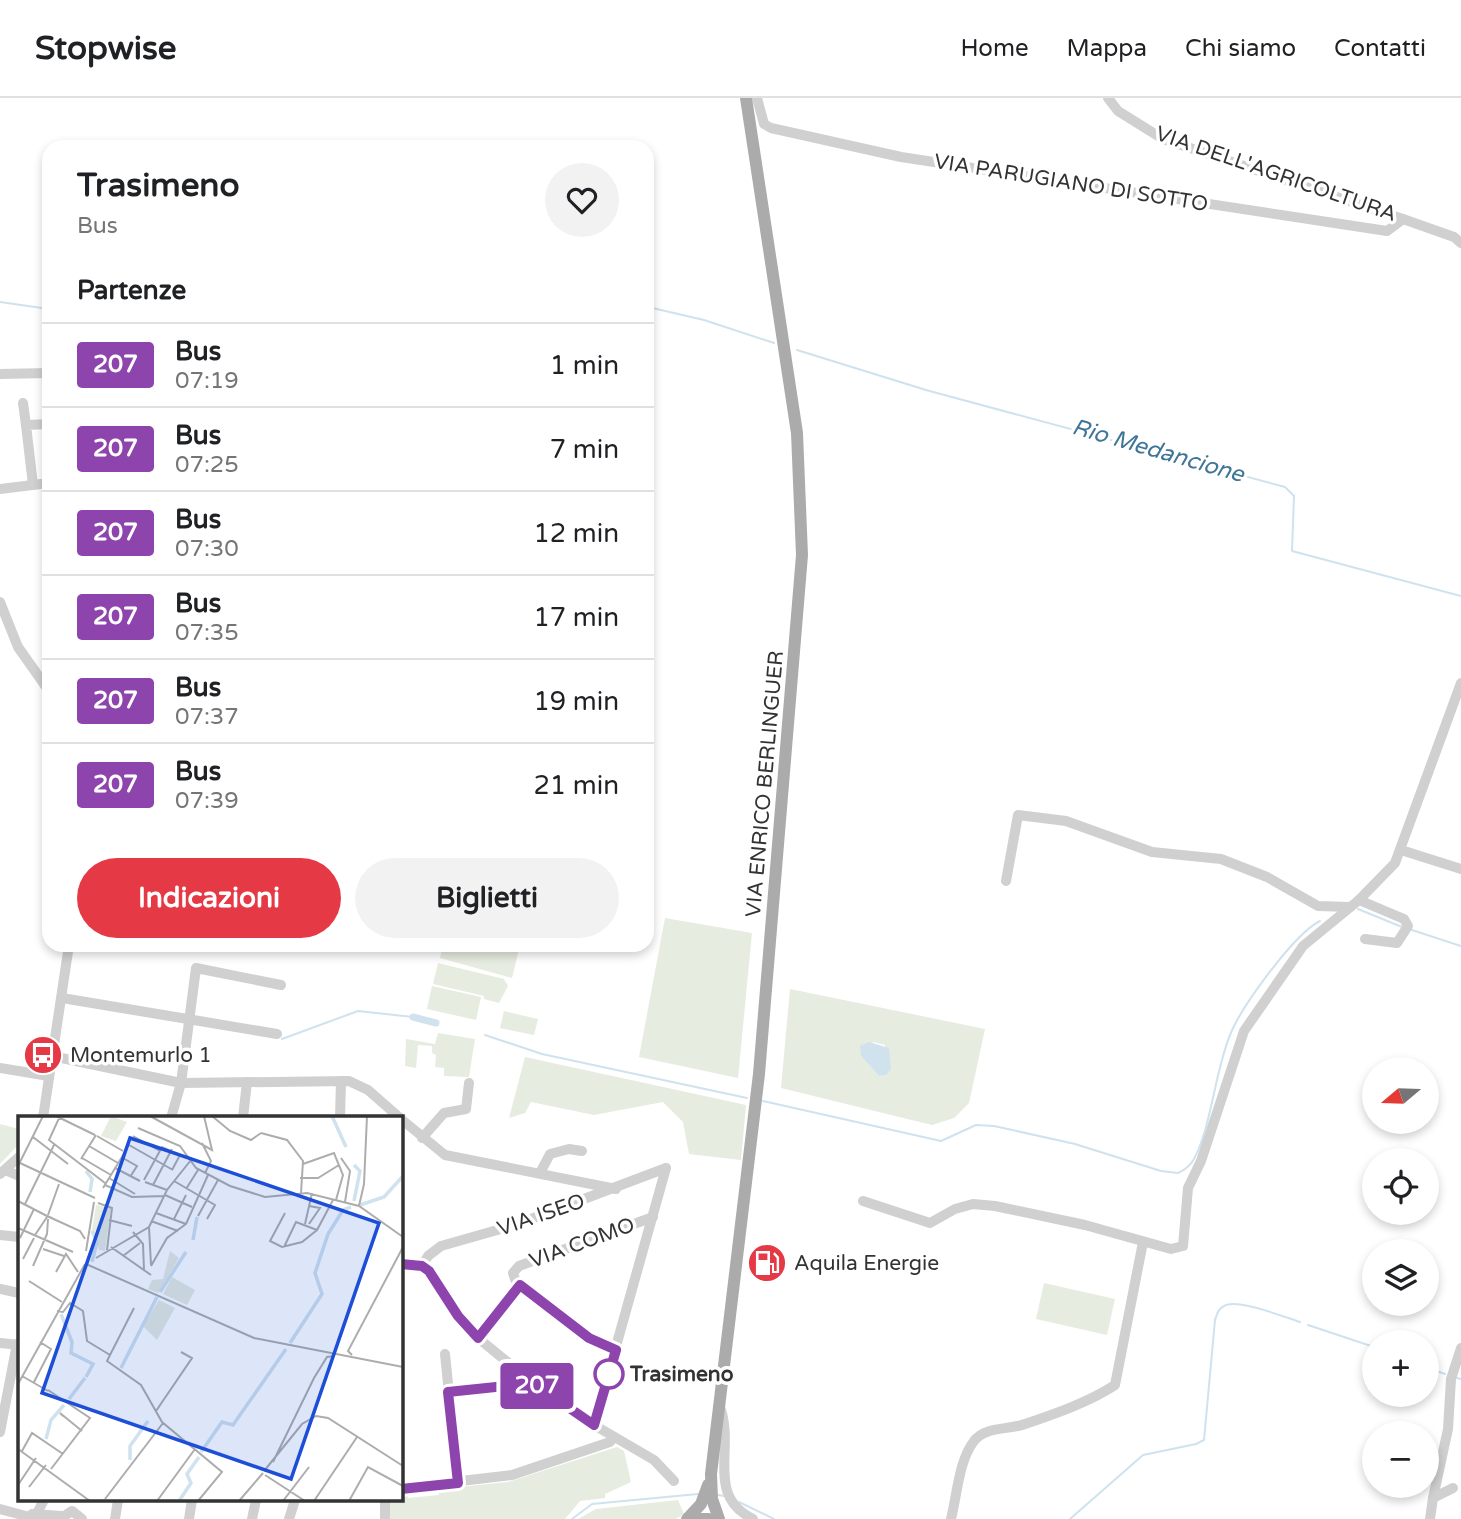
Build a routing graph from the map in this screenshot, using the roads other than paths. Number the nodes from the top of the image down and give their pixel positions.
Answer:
1 (746, 98) edge
2 (757, 98) edge
3 (1108, 98) edge
4 (1403, 219) junction
5 (1459, 238) edge
6 (42, 373) edge
7 (0, 374) edge
8 (23, 403) dead end
9 (42, 424) edge
10 (26, 425) junction
11 (42, 484) edge
12 (33, 485) junction
13 (0, 489) edge
14 (0, 602) edge
15 (42, 681) edge
16 (1461, 683) edge
17 (1401, 850) junction
18 (1461, 869) edge
19 (1006, 881) dead end
20 (1359, 900) junction
21 (1350, 907) junction
22 (1365, 939) dead end
23 (68, 952) edge
24 (281, 985) dead end
25 (62, 998) junction
26 (189, 1019) junction
27 (277, 1034) dead end
28 (52, 1056) junction
29 (0, 1068) edge
30 (49, 1076) junction
31 (341, 1081) junction
32 (247, 1082) junction
33 (181, 1083) junction
34 (468, 1083) dead end
35 (391, 1114) edge
36 (45, 1116) edge
37 (172, 1116) edge
38 (243, 1116) edge
39 (340, 1116) edge
40 (402, 1121) edge
41 (422, 1138) junction
42 (582, 1151) dead end
43 (18, 1158) edge
44 (2, 1172) edge
45 (540, 1173) junction
46 (617, 1189) junction
47 (863, 1201) dead end
48 (653, 1217) junction
49 (0, 1235) edge
50 (18, 1237) edge
51 (1143, 1242) junction
52 (402, 1264) edge
53 (422, 1266) junction
54 (520, 1285) junction
55 (0, 1289) edge
56 (18, 1293) edge
57 (478, 1338) junction
58 (0, 1343) edge
59 (18, 1345) edge
60 (1461, 1348) edge
61 (616, 1350) junction
62 (444, 1354) dead end
63 (533, 1383) junction
64 (448, 1392) junction
65 (720, 1405) junction
66 (594, 1425) junction
67 (0, 1432) edge
68 (614, 1437) junction
69 (1439, 1470) edge
70 (711, 1474) junction
71 (674, 1481) dead end
72 (458, 1483) junction
73 (402, 1488) edge
74 (1453, 1488) dead end
75 (1439, 1495) edge
76 (1433, 1498) edge
77 (294, 1502) edge
78 (0, 1509) edge
79 (37, 1516) edge
80 (61, 1517) edge
81 (82, 1519) edge
82 (289, 1519) edge
83 (690, 1519) edge
84 (709, 1519) edge
85 (719, 1519) edge
86 (753, 1519) edge
87 (951, 1519) edge
88 (1430, 1519) edge

1 - 65 main road, VIA ENRICO BERLINGUER
2 - 4 street, VIA PARUGIANO DI SOTTO
3 - 4 street, VIA DELL'AGRICOLTURA
4 - 5 street, VIA DELL'AGRICOLTURA
6 - 7 street
8 - 10 street
9 - 10 street
10 - 12 street
11 - 12 street
12 - 13 street
14 - 15 street
16 - 17 street
17 - 18 street
17 - 20 street
19 - 21 street
20 - 21 street
20 - 22 street
21 - 51 street
23 - 25 street
24 - 26 street
25 - 26 street
25 - 28 street
26 - 27 street
26 - 33 street
28 - 30 street
28 - 33 street
29 - 30 street
30 - 36 street
31 - 32 street
31 - 35 street
31 - 39 street
32 - 33 street
32 - 38 street
33 - 37 street
34 - 41 street
40 - 41 street
41 - 45 street
42 - 45 street
43 - 44 street
45 - 46 street
46 - 48 street, VIA ISEO
46 - 53 street, VIA ISEO
47 - 51 street
48 - 54 street, VIA COMO
48 - 61 street
49 - 50 street
51 - 87 street
52 - 53 street
53 - 57 street
54 - 57 street, VIA COMO
54 - 61 street
55 - 56 street
57 - 63 street
58 - 59 street
59 - 67 street
60 - 69 street
61 - 66 street
62 - 64 street
63 - 64 street
63 - 66 street
64 - 72 street
65 - 70 main road, VIA ENRICO BERLINGUER
65 - 86 street
66 - 68 street
68 - 71 street
68 - 72 street
70 - 83 main road, VIA ENRICO BERLINGUER
70 - 85 main road, VIA ENRICO BERLINGUER
72 - 73 street
74 - 75 street
76 - 88 street
77 - 82 street
78 - 79 street
79 - 80 street
80 - 81 street
83 - 84 main road, VIA ENRICO BERLINGUER

